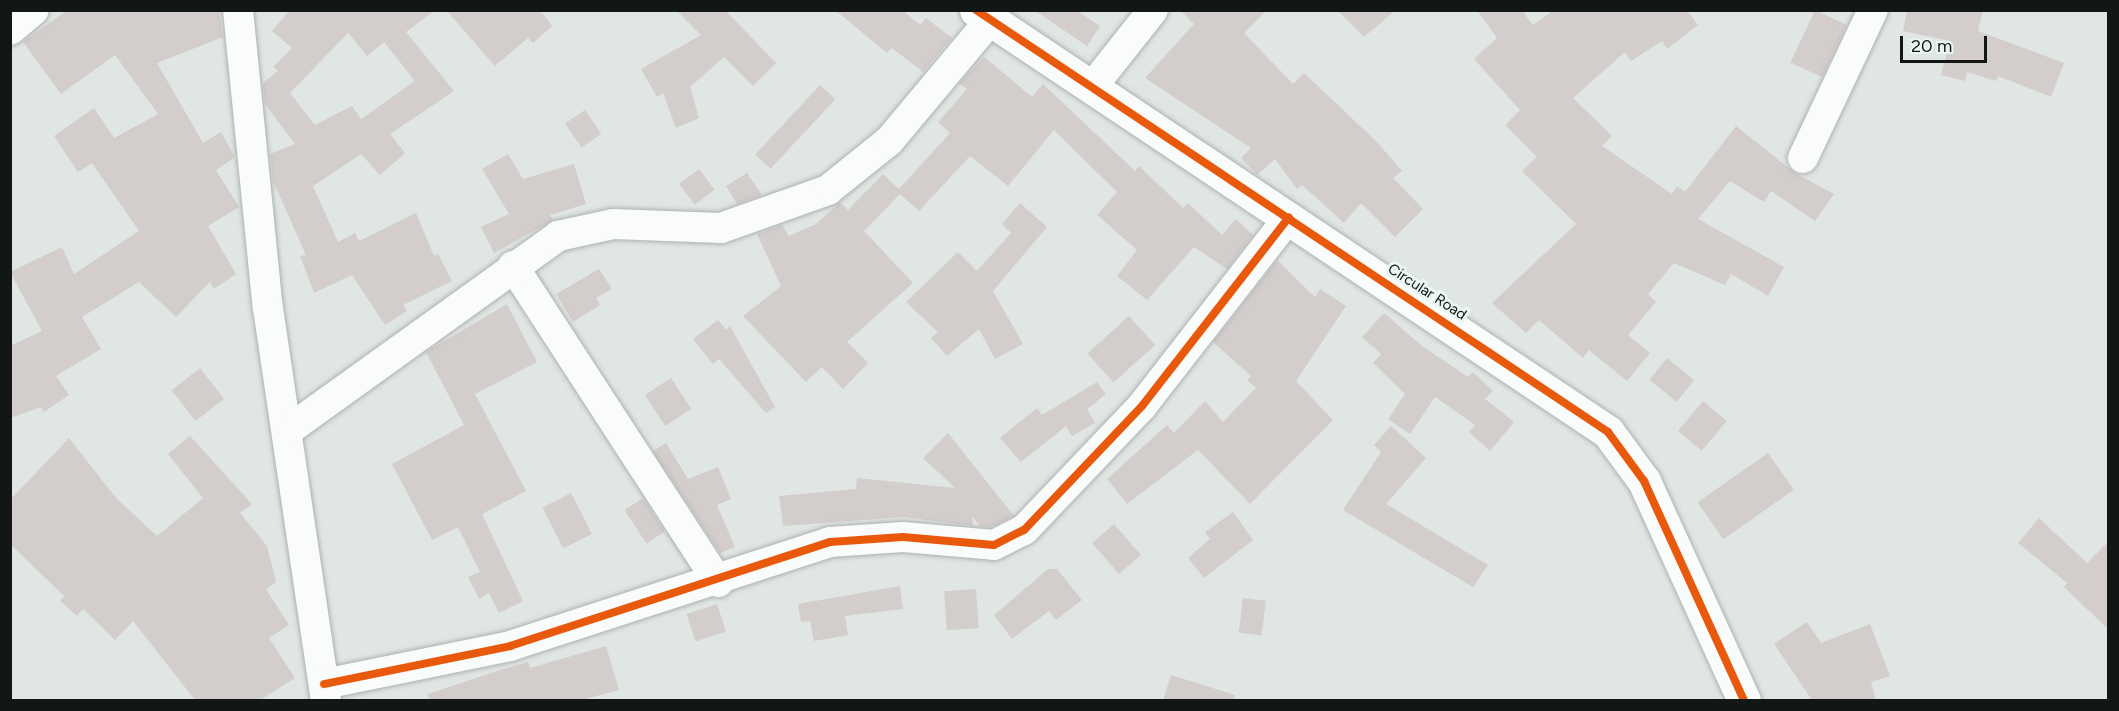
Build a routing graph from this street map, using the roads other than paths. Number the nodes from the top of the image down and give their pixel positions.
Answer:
1 (34, 10) edge
2 (238, 10) edge
3 (1153, 10) edge
4 (1874, 10) edge
5 (983, 15) edge
6 (10, 30) edge
7 (1092, 87) junction
8 (1803, 158) dead end
9 (1289, 217) junction
10 (513, 266) junction
11 (287, 430) junction
12 (718, 582) junction
13 (325, 692) edge
14 (1744, 700) edge

1 - 6 street
2 - 11 street
3 - 7 street
4 - 8 street
5 - 7 street, Circular Road
5 - 10 street
7 - 9 street, Circular Road
9 - 12 street
9 - 14 street, Circular Road
10 - 11 street
10 - 12 street
11 - 13 street
12 - 13 street

